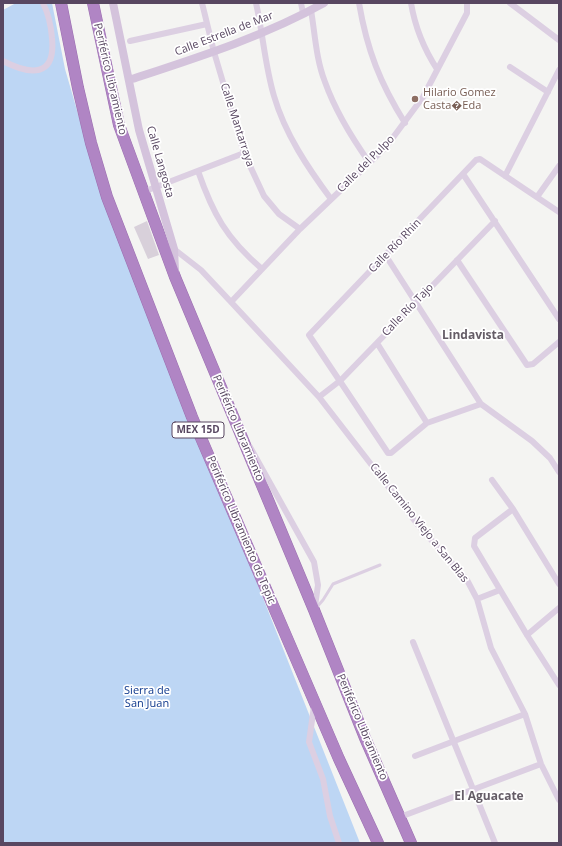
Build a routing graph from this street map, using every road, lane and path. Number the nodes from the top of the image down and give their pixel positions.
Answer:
1 (43, 3) edge
2 (113, 3) edge
3 (202, 3) edge
4 (256, 3) edge
5 (301, 3) edge
6 (324, 3) edge
7 (359, 3) edge
8 (411, 3) edge
9 (467, 3) edge
10 (510, 3) edge
11 (93, 4) edge
12 (63, 5) edge
13 (311, 10) junction
14 (303, 13) junction
15 (207, 24) junction
16 (263, 33) junction
17 (559, 40) edge
18 (130, 41) dead end
19 (214, 52) junction
20 (3, 61) edge
21 (510, 67) dead end
22 (437, 69) junction
23 (559, 70) edge
24 (129, 80) junction
25 (548, 92) junction
26 (405, 123) junction
27 (244, 153) junction
28 (370, 162) junction
29 (559, 166) edge
30 (198, 171) junction
31 (463, 174) junction
32 (505, 176) junction
33 (155, 188) junction
34 (143, 192) junction
35 (537, 197) junction
36 (331, 199) junction
37 (559, 212) edge
38 (495, 220) junction
39 (300, 229) junction
40 (174, 248) junction
41 (386, 256) junction
42 (457, 260) junction
43 (262, 269) junction
44 (175, 277) junction
45 (416, 301) junction
46 (231, 302) junction
47 (559, 319) edge
48 (559, 342) edge
49 (376, 343) junction
50 (341, 380) junction
51 (318, 398) junction
52 (481, 404) junction
53 (427, 423) junction
54 (240, 434) junction
55 (559, 472) edge
56 (492, 480) dead end
57 (513, 509) junction
58 (380, 566) dead end
59 (559, 584) edge
60 (500, 590) junction
61 (477, 598) junction
62 (559, 608) edge
63 (314, 610) junction
64 (527, 635) junction
65 (413, 642) dead end
66 (559, 685) edge
67 (315, 702) junction
68 (526, 714) junction
69 (453, 742) junction
70 (415, 756) dead end
71 (541, 764) junction
72 (472, 789) junction
73 (559, 800) edge
74 (400, 817) junction
75 (339, 843) edge
76 (378, 843) edge
77 (411, 843) edge
78 (495, 843) edge

1 - 20 street
2 - 24 street, Calle Langosta
3 - 15 street, Calle Mantarraya
4 - 16 street
5 - 14 street
6 - 13 street, Calle Estrella de Mar
7 - 26 street
8 - 22 street
9 - 22 street, Calle del Pulpo
10 - 17 street
11 - 34 highway, Periférico Libramiento / MEX 15D
12 - 67 highway, Periférico Libramiento de Tepic / MEX 15D
13 - 14 street, Calle Estrella de Mar
13 - 28 street
14 - 16 street, Calle Estrella de Mar
15 - 18 street
15 - 19 street, Calle Mantarraya
16 - 19 street, Calle Estrella de Mar
16 - 36 street
19 - 24 street, Calle Estrella de Mar
19 - 27 street, Calle Mantarraya
21 - 25 street
22 - 26 street, Calle del Pulpo
23 - 25 street
24 - 33 street, Calle Langosta
25 - 32 street
26 - 28 street, Calle del Pulpo
27 - 30 street
27 - 39 street, Calle Mantarraya
28 - 36 street, Calle del Pulpo
29 - 35 street
30 - 33 street
30 - 43 street
31 - 32 street, Calle Río Rhin
31 - 38 street
31 - 41 street, Calle Río Rhin
32 - 35 street
33 - 34 street
33 - 40 street, Calle Langosta
34 - 44 highway, Periférico Libramiento / MEX 15D
35 - 37 street
36 - 39 street, Calle del Pulpo
38 - 42 street, Calle Río Tajo
38 - 47 street
39 - 43 street, Calle del Pulpo
40 - 44 street, Calle Langosta
40 - 46 street
41 - 45 street
41 - 50 street, Calle Río Rhin
42 - 45 street, Calle Río Tajo
42 - 48 street
43 - 46 street, Calle del Pulpo
44 - 54 highway, Periférico Libramiento / MEX 15D
45 - 49 street, Calle Río Tajo
45 - 52 street
46 - 51 street, Calle Camino Viejo a San Blas
49 - 50 street, Calle Río Tajo
49 - 53 street
50 - 51 street, Calle Río Tajo
50 - 53 street
51 - 61 street, Calle Camino Viejo a San Blas
52 - 53 street
52 - 55 street
54 - 63 highway, Periférico Libramiento / MEX 15D
54 - 63 street
56 - 57 street
57 - 59 street
57 - 60 street
58 - 63 lane
60 - 61 street
60 - 64 street
61 - 68 street, Calle Camino Viejo a San Blas
62 - 64 street
63 - 74 highway, Periférico Libramiento / MEX 15D
64 - 66 street
65 - 69 street
67 - 75 street
67 - 76 highway, Periférico Libramiento de Tepic / MEX 15D
68 - 69 street
68 - 71 street, Calle Camino Viejo a San Blas
69 - 70 street
69 - 72 street
71 - 72 street
71 - 73 street, Calle Camino Viejo a San Blas
72 - 74 street
72 - 78 street
74 - 77 highway, Periférico Libramiento / MEX 15D

